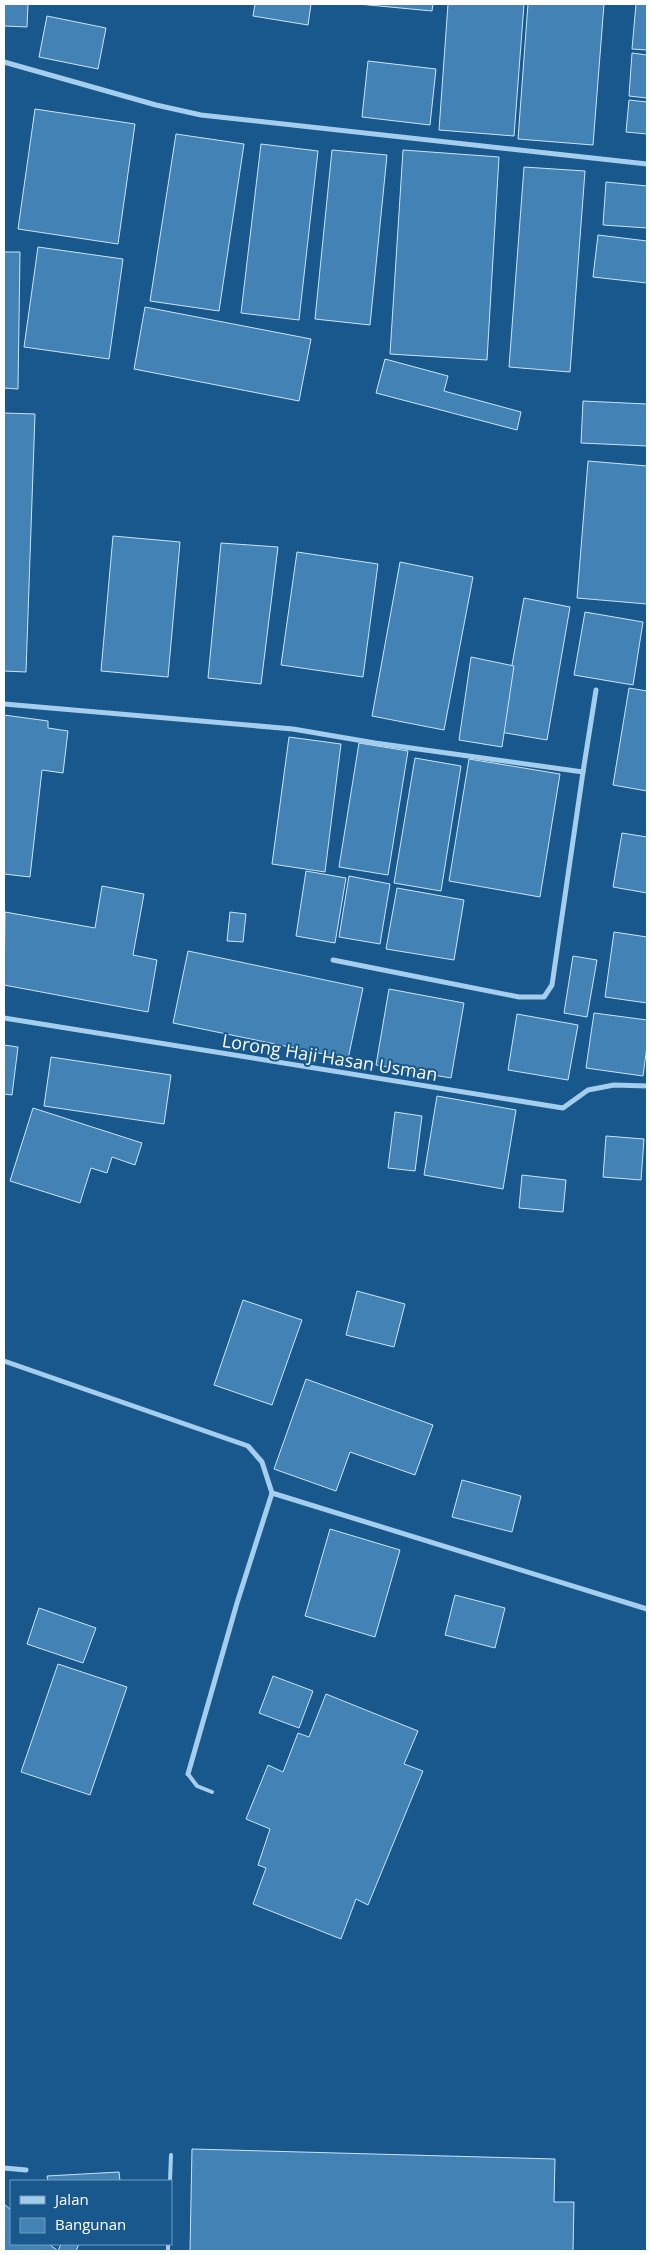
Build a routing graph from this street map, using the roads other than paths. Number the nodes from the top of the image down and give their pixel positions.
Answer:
1 (4, 62) edge
2 (647, 164) edge
3 (596, 690) dead end
4 (4, 704) edge
5 (582, 772) junction
6 (333, 960) dead end
7 (4, 1018) edge
8 (647, 1086) edge
9 (4, 1361) edge
10 (272, 1493) junction
11 (647, 1609) edge
12 (188, 1774) joint
13 (212, 1792) dead end
14 (171, 2155) dead end
15 (4, 2168) edge
16 (26, 2170) dead end
17 (170, 2180) edge

1 - 2 street
3 - 5 street
4 - 5 street
5 - 6 street
7 - 8 street, Lorong Haji Hasan Usman
9 - 10 street
10 - 11 street
10 - 12 street
12 - 13 lane
14 - 17 lane
15 - 16 street

